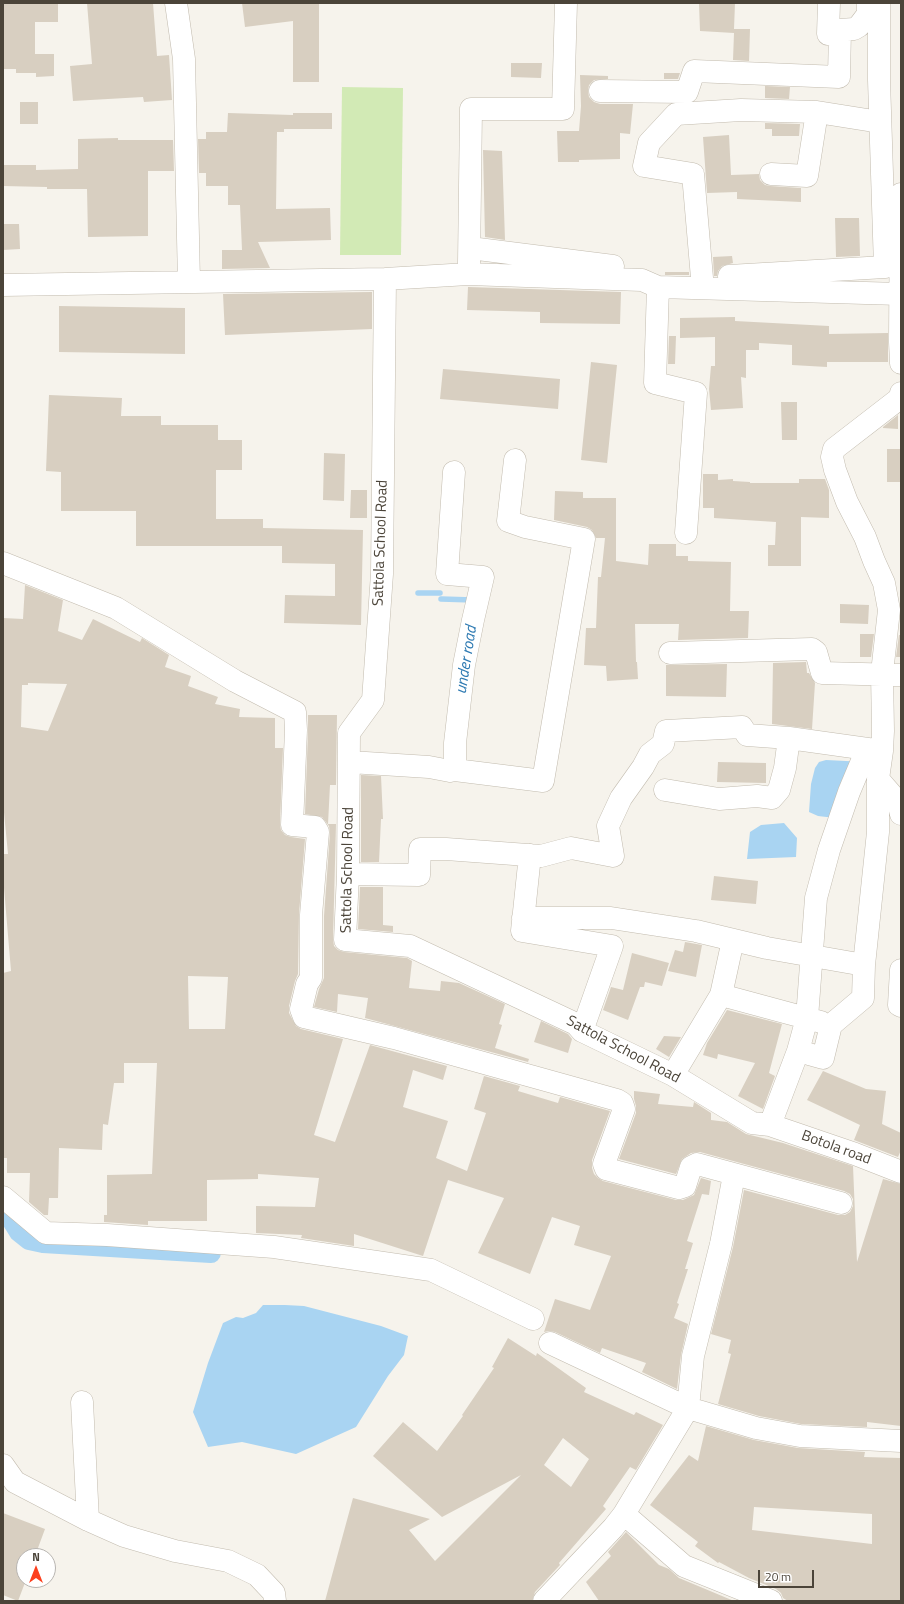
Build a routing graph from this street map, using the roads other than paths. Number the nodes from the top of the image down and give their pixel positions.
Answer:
1 (176, 3) edge
2 (566, 3) edge
3 (829, 3) edge
4 (868, 3) edge
5 (878, 3) edge
6 (840, 35) junction
7 (600, 91) dead end
8 (817, 112) junction
9 (880, 122) junction
10 (771, 174) dead end
11 (901, 194) edge
12 (470, 248) junction
13 (468, 274) junction
14 (702, 278) junction
15 (385, 279) junction
16 (189, 282) junction
17 (3, 285) edge
18 (658, 286) junction
19 (900, 294) edge
20 (900, 342) edge
21 (901, 363) edge
22 (901, 393) edge
23 (515, 460) dead end
24 (454, 472) dead end
25 (686, 533) dead end
26 (3, 564) edge
27 (670, 653) dead end
28 (892, 674) edge
29 (789, 738) junction
30 (874, 750) junction
31 (350, 762) junction
32 (455, 770) junction
33 (878, 779) junction
34 (665, 790) dead end
35 (901, 814) edge
36 (530, 855) junction
37 (348, 874) junction
38 (523, 918) junction
39 (733, 940) junction
40 (812, 956) junction
41 (864, 965) junction
42 (901, 970) edge
43 (721, 995) junction
44 (901, 1006) edge
45 (807, 1018) junction
46 (831, 1025) junction
47 (582, 1031) junction
48 (798, 1051) junction
49 (673, 1075) junction
50 (770, 1125) junction
51 (901, 1172) edge
52 (734, 1175) junction
53 (3, 1197) edge
54 (841, 1203) dead end
55 (533, 1319) dead end
56 (550, 1343) dead end
57 (82, 1402) dead end
58 (688, 1408) junction
59 (901, 1441) edge
60 (3, 1465) edge
61 (624, 1514) junction
62 (88, 1520) junction
63 (275, 1601) edge
64 (544, 1601) edge
65 (770, 1601) edge

1 - 16 street
2 - 12 street
3 - 6 street
4 - 6 street
5 - 9 street
6 - 7 street
8 - 9 street
8 - 10 street
8 - 14 street
9 - 14 street
11 - 19 street
12 - 13 street
12 - 14 street
13 - 15 street
13 - 18 street
15 - 16 street
15 - 31 street, Sattola School Road
16 - 17 street
18 - 19 street
18 - 25 street
19 - 20 street
20 - 21 street
22 - 28 street
23 - 32 street
24 - 32 street
26 - 52 street
27 - 28 street
28 - 30 street
29 - 30 street
29 - 34 street
29 - 36 street
30 - 33 street
30 - 40 street
31 - 32 street
31 - 37 street, Sattola School Road
33 - 35 street
33 - 41 street
36 - 37 street
36 - 38 street
37 - 47 street, Sattola School Road
38 - 39 street
38 - 47 street
39 - 40 street
39 - 43 street
40 - 41 street
40 - 45 street
41 - 46 street
42 - 44 street
43 - 45 street
43 - 49 street
45 - 46 street
45 - 48 street
46 - 48 street
47 - 49 street, Sattola School Road
48 - 50 street
49 - 50 street, Sattola School Road
50 - 51 street, Botola road
52 - 54 street
52 - 58 street
53 - 55 street
56 - 58 street
57 - 62 street
58 - 59 street
58 - 61 street
60 - 62 street
61 - 64 street
61 - 65 street
62 - 63 street

